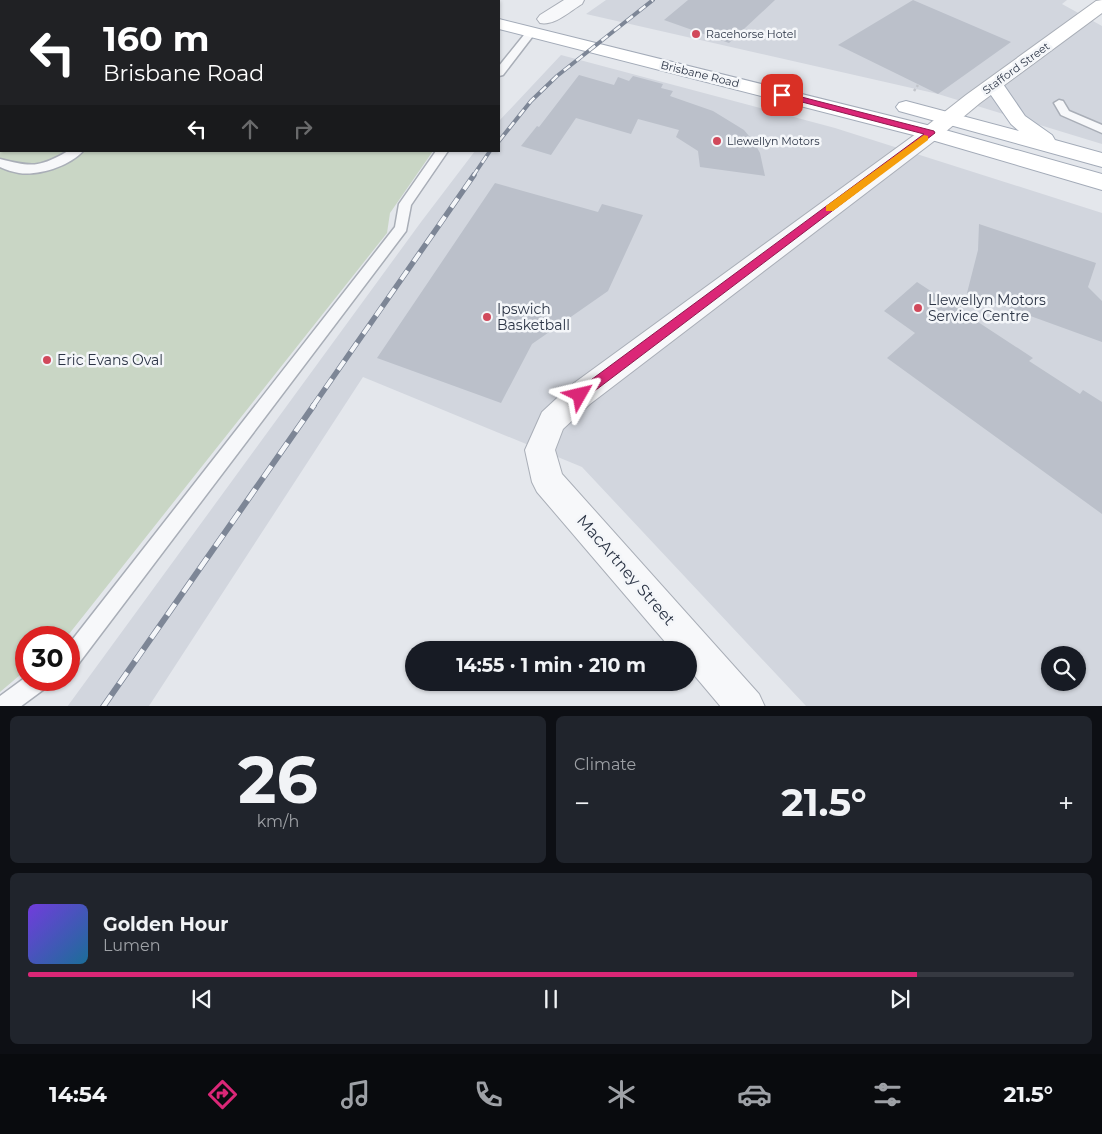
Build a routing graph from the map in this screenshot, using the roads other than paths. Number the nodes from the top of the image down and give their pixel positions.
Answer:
1 (576, 0) edge
2 (1102, 5) edge
3 (500, 8) edge
4 (546, 19) junction
5 (500, 24) edge
6 (592, 30) dead end
7 (531, 32) junction
8 (500, 72) edge
9 (994, 85) junction
10 (884, 101) dead end
11 (1060, 103) dead end
12 (950, 118) junction
13 (1102, 129) edge
14 (931, 133) junction
15 (1057, 148) junction
16 (75, 152) edge
17 (441, 152) edge
18 (1102, 160) edge
19 (0, 163) edge
20 (1102, 182) edge
21 (80, 646) edge
22 (24, 691) edge
23 (0, 706) edge
24 (746, 706) edge

1 - 4 street
2 - 9 main road, Stafford Street
3 - 4 main road
4 - 6 main road
5 - 7 main road, Brisbane Road
7 - 8 lane
7 - 14 main road, Brisbane Road
9 - 12 main road, Stafford Street
9 - 15 main road
10 - 12 main road
11 - 13 lane
12 - 14 main road, Stafford Street
12 - 15 main road
14 - 20 main road, Brisbane Road
14 - 24 street, MacArtney Street
15 - 18 main road
16 - 19 lane
17 - 21 lane
22 - 23 lane

